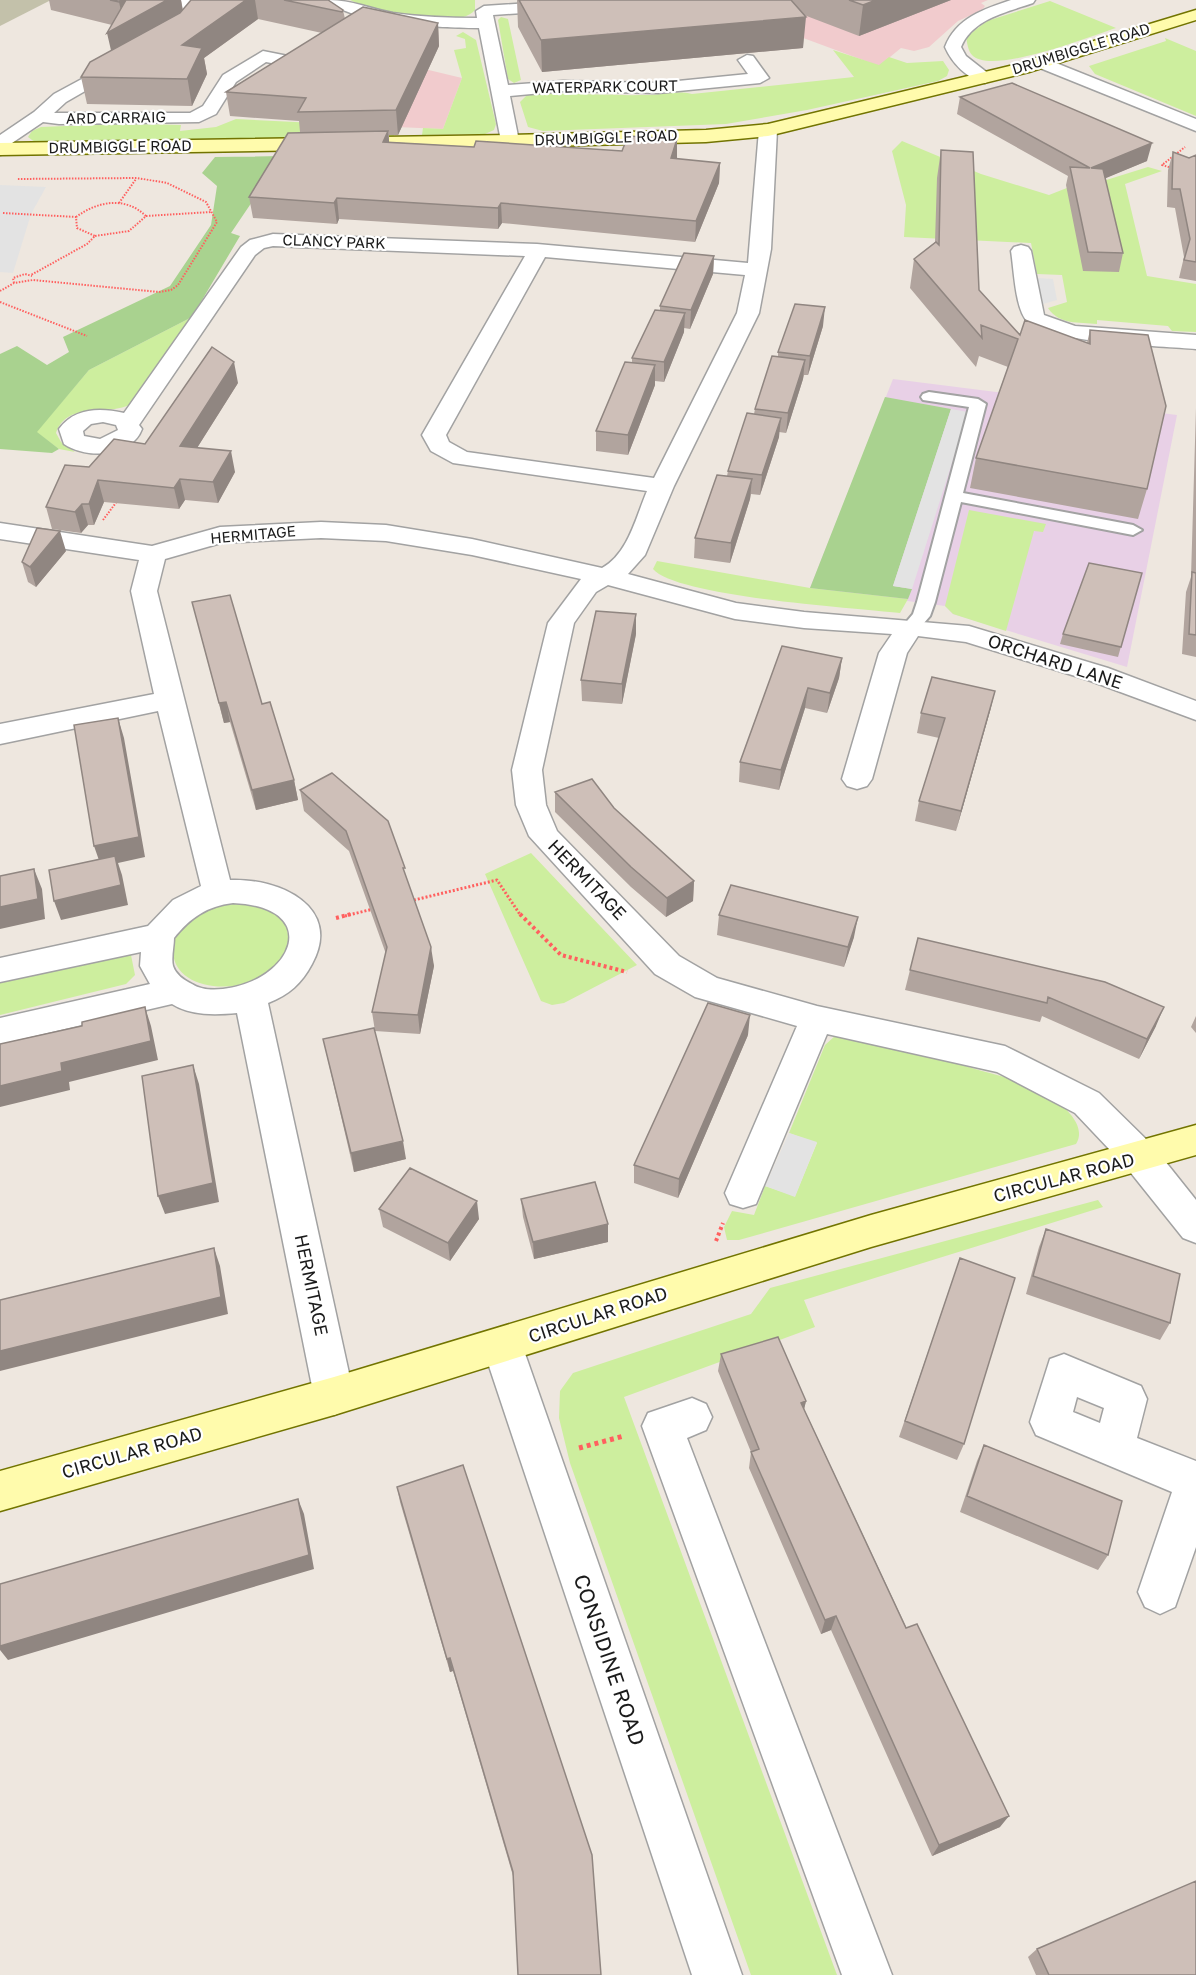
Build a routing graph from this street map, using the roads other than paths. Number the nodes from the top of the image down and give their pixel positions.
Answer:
1 (173, 0) edge
2 (337, 0) edge
3 (643, 0) edge
4 (1027, 0) edge
5 (485, 11) edge
6 (1196, 15) edge
7 (162, 43) edge
8 (144, 53) edge
9 (747, 60) dead end
10 (287, 61) edge
11 (1041, 62) junction
12 (985, 78) junction
13 (500, 91) junction
14 (40, 116) junction
15 (768, 130) junction
16 (1194, 134) edge
17 (510, 141) junction
18 (0, 148) edge
19 (537, 250) junction
20 (1022, 250) dead end
21 (758, 270) junction
22 (1196, 342) edge
23 (929, 397) dead end
24 (128, 415) dead end
25 (662, 486) junction
26 (954, 496) junction
27 (1133, 530) dead end
28 (0, 531) edge
29 (153, 554) junction
30 (608, 577) junction
31 (911, 627) junction
32 (169, 700) junction
33 (1196, 711) edge
34 (0, 734) edge
35 (857, 779) dead end
36 (218, 893) junction
37 (158, 936) junction
38 (0, 970) edge
39 (171, 992) junction
40 (251, 999) junction
41 (818, 1019) junction
42 (0, 1031) edge
43 (1196, 1140) edge
44 (1140, 1157) junction
45 (743, 1193) road end
46 (1196, 1227) edge
47 (502, 1345) junction
48 (334, 1396) junction
49 (677, 1421) road end
50 (1114, 1448) dead end
51 (1196, 1482) edge
52 (0, 1491) edge
53 (1160, 1592) dead end
54 (717, 1975) edge
55 (867, 1975) edge

1 - 7 street
2 - 5 street
3 - 5 street
4 - 12 street
5 - 13 street
6 - 11 street, DRUMBIGGLE ROAD
8 - 14 street
9 - 13 street, WATERPARK COURT
10 - 14 street, ARD CARRAIG
11 - 12 street, DRUMBIGGLE ROAD
11 - 16 street
12 - 15 street, DRUMBIGGLE ROAD
13 - 17 street
14 - 18 street
15 - 17 street, DRUMBIGGLE ROAD
15 - 21 street
17 - 18 street, DRUMBIGGLE ROAD
19 - 21 street, CLANCY PARK
19 - 24 street, CLANCY PARK
19 - 25 street
20 - 22 street
21 - 25 street
23 - 26 lane
25 - 30 street
26 - 27 lane
26 - 31 lane
28 - 29 street
29 - 30 street, HERMITAGE
29 - 32 street
30 - 31 street, HERMITAGE
30 - 41 street, HERMITAGE
31 - 33 street, ORCHARD LANE
31 - 35 street
32 - 34 street
32 - 36 street
36 - 37 street
36 - 40 street
37 - 38 street
37 - 39 street
39 - 40 street
39 - 42 street
40 - 48 street, HERMITAGE
41 - 44 street, HERMITAGE
41 - 45 street
43 - 44 street, CIRCULAR ROAD
44 - 46 street, HERMITAGE
44 - 47 street, CIRCULAR ROAD
47 - 48 street, CIRCULAR ROAD
47 - 54 street, CONSIDINE ROAD
48 - 52 street, CIRCULAR ROAD
49 - 55 street
50 - 51 street
51 - 53 street

